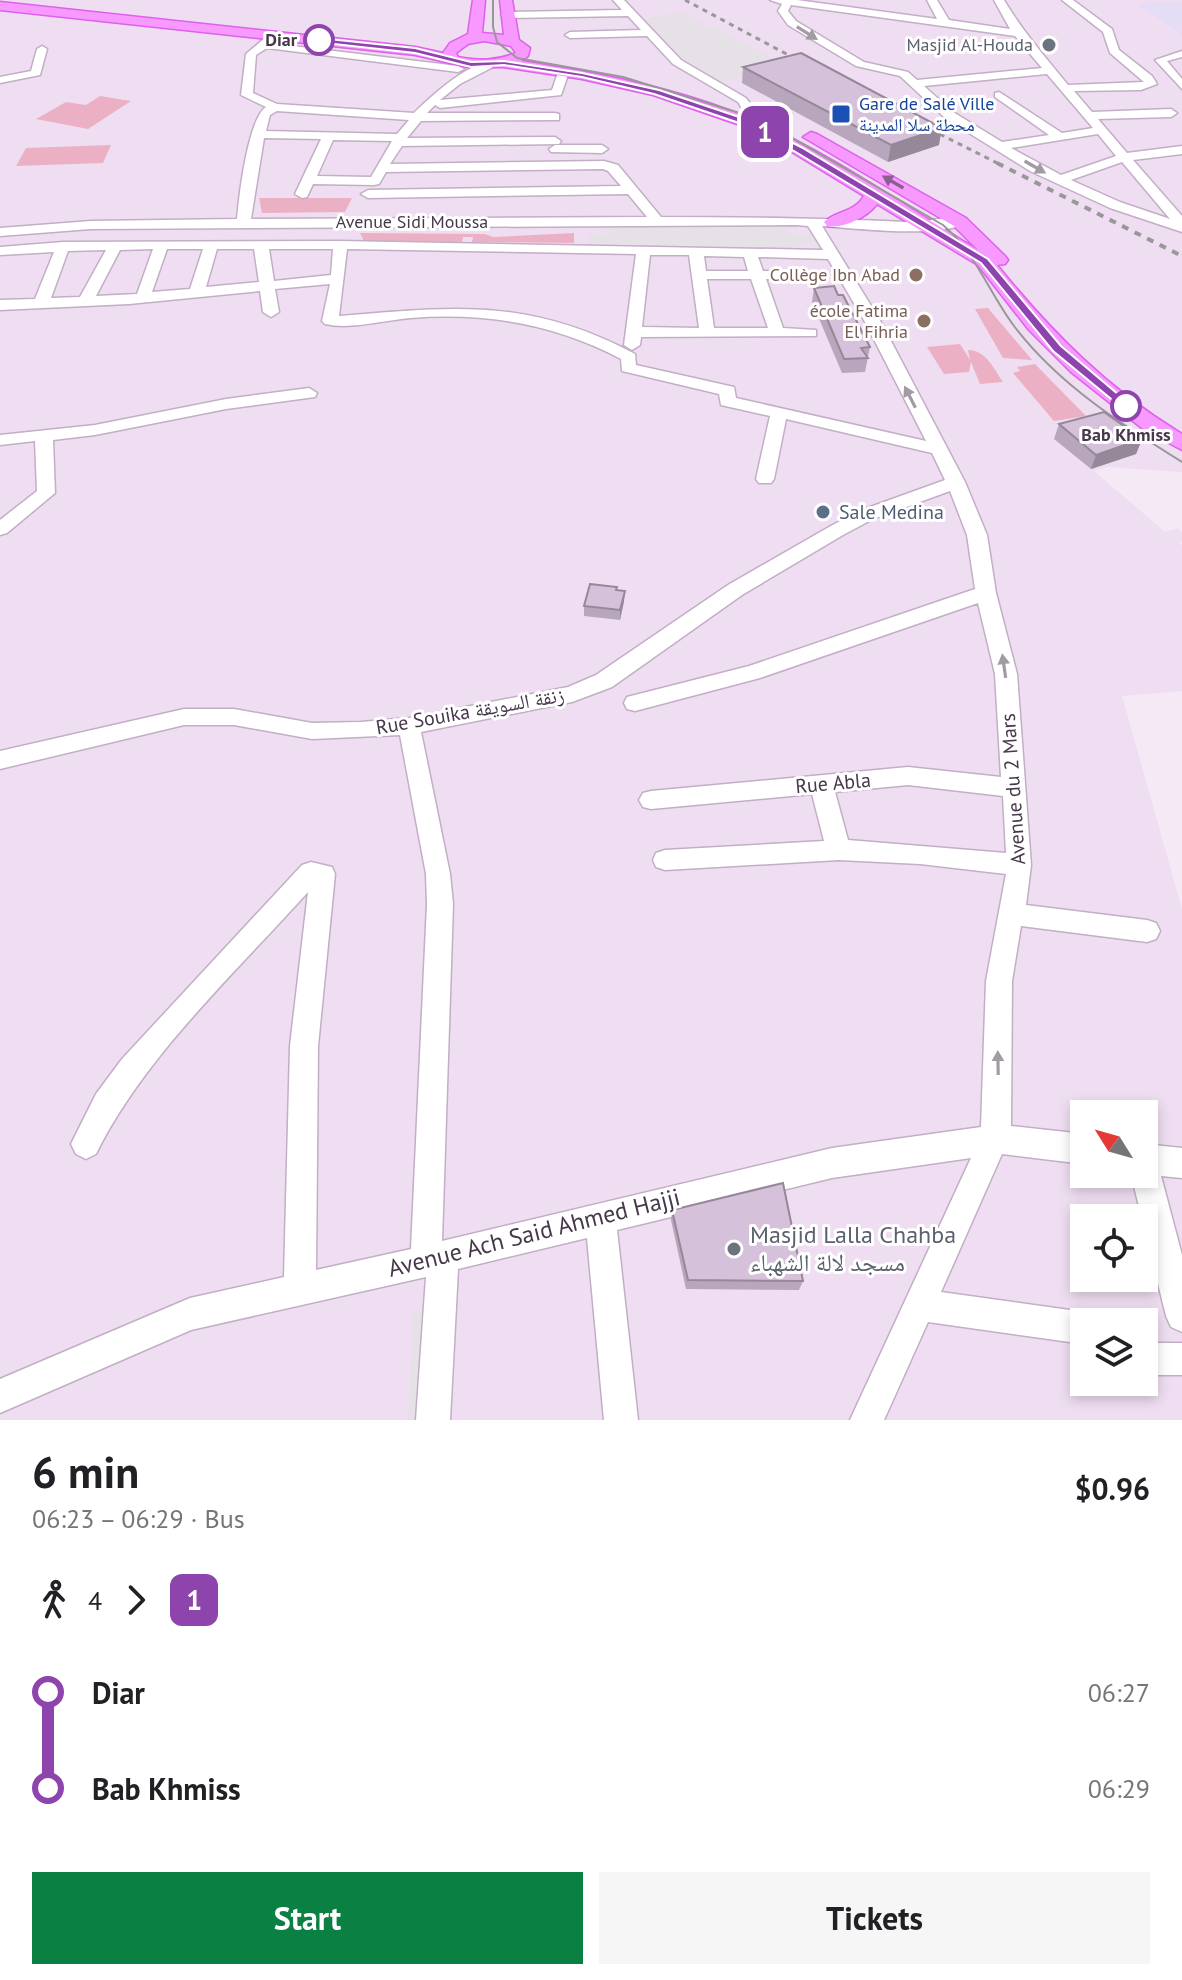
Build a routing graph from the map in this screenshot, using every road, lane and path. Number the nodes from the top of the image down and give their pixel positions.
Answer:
1 (479, 0) edge
2 (618, 0) edge
3 (775, 0) edge
4 (864, 0) edge
5 (932, 0) edge
6 (999, 0) edge
7 (1067, 0) edge
8 (0, 3) edge
9 (787, 3) junction
10 (506, 7) edge
11 (630, 13) junction
12 (868, 13) junction
13 (946, 25) junction
14 (650, 33) junction
15 (1018, 33) junction
16 (570, 35) dead end
17 (270, 39) junction
18 (467, 40) junction
19 (517, 47) junction
20 (42, 49) dead end
21 (1182, 54) edge
22 (457, 63) junction
23 (498, 64) junction
24 (1053, 70) junction
25 (563, 72) junction
26 (0, 80) edge
27 (916, 83) junction
28 (453, 84) junction
29 (1182, 86) edge
30 (1068, 88) junction
31 (557, 93) junction
32 (999, 95) dead end
33 (430, 105) junction
34 (275, 107) junction
35 (748, 109) junction
36 (1171, 113) dead end
37 (1091, 116) junction
38 (418, 117) junction
39 (555, 117) junction
40 (1102, 130) junction
41 (259, 134) junction
42 (329, 136) junction
43 (1060, 137) junction
44 (399, 140) junction
45 (555, 145) junction
46 (1000, 146) junction
47 (602, 149) dead end
48 (1182, 150) edge
49 (1124, 157) junction
50 (554, 167) junction
51 (378, 174) junction
52 (309, 180) junction
53 (1059, 180) junction
54 (632, 190) junction
55 (558, 191) junction
56 (302, 194) dead end
57 (368, 194) junction
58 (873, 194) junction
59 (1179, 220) edge
60 (557, 221) junction
61 (358, 222) junction
62 (658, 222) junction
63 (823, 222) junction
64 (244, 223) junction
65 (963, 224) junction
66 (0, 232) edge
67 (932, 234) junction
68 (161, 245) junction
69 (261, 245) junction
70 (340, 245) junction
71 (63, 246) junction
72 (115, 246) junction
73 (211, 246) junction
74 (644, 249) junction
75 (0, 251) edge
76 (696, 251) junction
77 (749, 252) junction
78 (832, 255) junction
79 (700, 275) junction
80 (756, 275) junction
81 (781, 275) dead end
82 (338, 279) junction
83 (266, 285) junction
84 (197, 291) junction
85 (143, 297) junction
86 (86, 300) junction
87 (42, 301) junction
88 (0, 305) edge
89 (271, 312) dead end
90 (636, 332) junction
91 (707, 333) junction
92 (777, 333) junction
93 (810, 333) dead end
94 (629, 357) junction
95 (309, 393) dead end
96 (779, 411) junction
97 (1182, 431) edge
98 (44, 436) junction
99 (0, 440) edge
100 (1182, 443) edge
101 (938, 449) junction
102 (765, 479) dead end
103 (956, 482) junction
104 (0, 529) edge
105 (986, 593) junction
106 (635, 703) dead end
107 (409, 726) junction
108 (0, 760) edge
109 (821, 784) junction
110 (1014, 788) junction
111 (651, 800) dead end
112 (839, 850) junction
113 (665, 860) dead end
114 (1019, 865) junction
115 (1012, 914) junction
116 (1147, 931) dead end
117 (994, 1140) junction
118 (86, 1144) dead end
119 (1070, 1147) edge
120 (1158, 1160) edge
121 (1182, 1163) edge
122 (1150, 1188) edge
123 (600, 1218) junction
124 (435, 1259) junction
125 (1177, 1280) edge
126 (300, 1289) junction
127 (921, 1305) junction
128 (1182, 1316) edge
129 (1070, 1326) edge
130 (1158, 1359) edge
131 (1182, 1359) edge
132 (0, 1396) edge
133 (433, 1420) edge
134 (621, 1420) edge
135 (867, 1420) edge

1 - 18 main road
2 - 11 street
3 - 9 street
4 - 12 street
5 - 13 street
6 - 15 street
7 - 30 street
8 - 17 main road
8 - 18 main road
9 - 12 street
9 -> 27 street
10 - 11 street
10 - 19 main road
11 - 14 street
12 - 13 street
13 - 15 street
14 - 16 street
14 - 35 street
15 - 24 street
17 - 22 main road
17 - 34 street
18 - 19 main road
18 - 22 main road
19 - 23 main road
19 - 35 main road
20 - 26 street
21 - 29 street
22 - 23 main road
22 - 28 street
23 - 25 main road
23 - 28 street
24 - 27 street
24 - 30 street
25 - 31 street
25 - 58 main road
27 - 46 street
28 - 33 street
30 - 37 street
31 - 33 street
31 - 39 street
32 - 43 street
33 - 38 street
34 - 38 street
34 - 41 street
65 -> 35 main road
36 - 37 street
37 - 40 street
38 - 39 street
38 - 44 street
39 - 45 street
40 - 43 street
40 - 49 street
41 - 42 street
41 - 64 street
42 - 44 street
42 - 52 street
43 - 46 street
44 - 45 street
44 - 51 street
45 - 47 street
45 - 50 street
46 -> 53 street
48 - 49 street
49 - 53 street
49 - 59 street
50 - 51 street
50 - 54 street
50 - 55 street
51 - 52 street
51 - 57 street
52 - 56 street
53 - 59 street
54 - 55 street
54 - 62 street
55 - 57 street
55 - 60 street
57 - 61 street
58 - 63 main road
58 - 67 main road
60 - 61 street, Avenue Sidi Moussa
60 - 62 street, Avenue Sidi Moussa
61 - 64 street, Avenue Sidi Moussa
62 - 63 street, Avenue Sidi Moussa
63 - 67 street, Avenue Sidi Moussa
63 - 78 street, Avenue du 2 Mars
64 - 66 street, Avenue Sidi Moussa
65 - 67 street, Avenue Sidi Moussa
65 - 97 main road
67 - 100 main road
68 - 72 street
68 - 73 street
68 - 85 street
69 - 70 street
69 - 73 street
69 - 83 street
70 - 74 street
70 - 82 street
71 - 72 street
71 - 75 street
71 - 87 street
72 - 86 street
73 - 84 street
74 - 76 street
74 - 90 street
76 - 77 street
76 - 79 street
77 - 78 street
77 - 80 street
101 -> 78 street, Avenue du 2 Mars
79 - 80 street
79 - 91 street
80 - 81 street
80 - 92 street
82 - 83 street
82 - 94 street
83 - 84 street
83 - 89 street
84 - 85 street
85 - 86 street
86 - 87 street
87 - 88 street
90 - 91 street
90 - 94 street
91 - 92 street
92 - 93 street
94 - 96 street
95 - 98 street
96 - 101 street
96 - 102 street
98 - 99 street
98 - 104 street
101 - 103 street, Avenue du 2 Mars
103 - 105 street, Avenue du 2 Mars
103 - 107 street, Rue Souika زنقة السويقة
105 - 106 street
110 -> 105 street, Avenue du 2 Mars
107 - 108 street, Rue Souika زنقة السويقة
107 - 124 street
109 - 110 street, Rue Abla
109 - 111 street, Rue Abla
109 - 112 street
110 - 114 street, Avenue du 2 Mars
112 - 113 street
112 - 114 street
114 - 115 street, Avenue du 2 Mars
115 - 116 street
117 -> 115 street, Avenue du 2 Mars
117 - 119 street, Avenue Ach Said Ahmed Hajji
117 - 123 street, Avenue Ach Said Ahmed Hajji
117 - 127 street, Avenue du 2 Mars
118 - 126 street
120 - 121 street
122 - 125 street
123 - 124 street, Avenue Ach Said Ahmed Hajji
123 - 134 street
124 - 126 street, Avenue Ach Said Ahmed Hajji
124 - 133 street
125 - 128 street
126 - 132 street, Avenue Ach Said Ahmed Hajji
127 - 129 street
127 - 135 street, Avenue du 2 Mars
130 - 131 street

